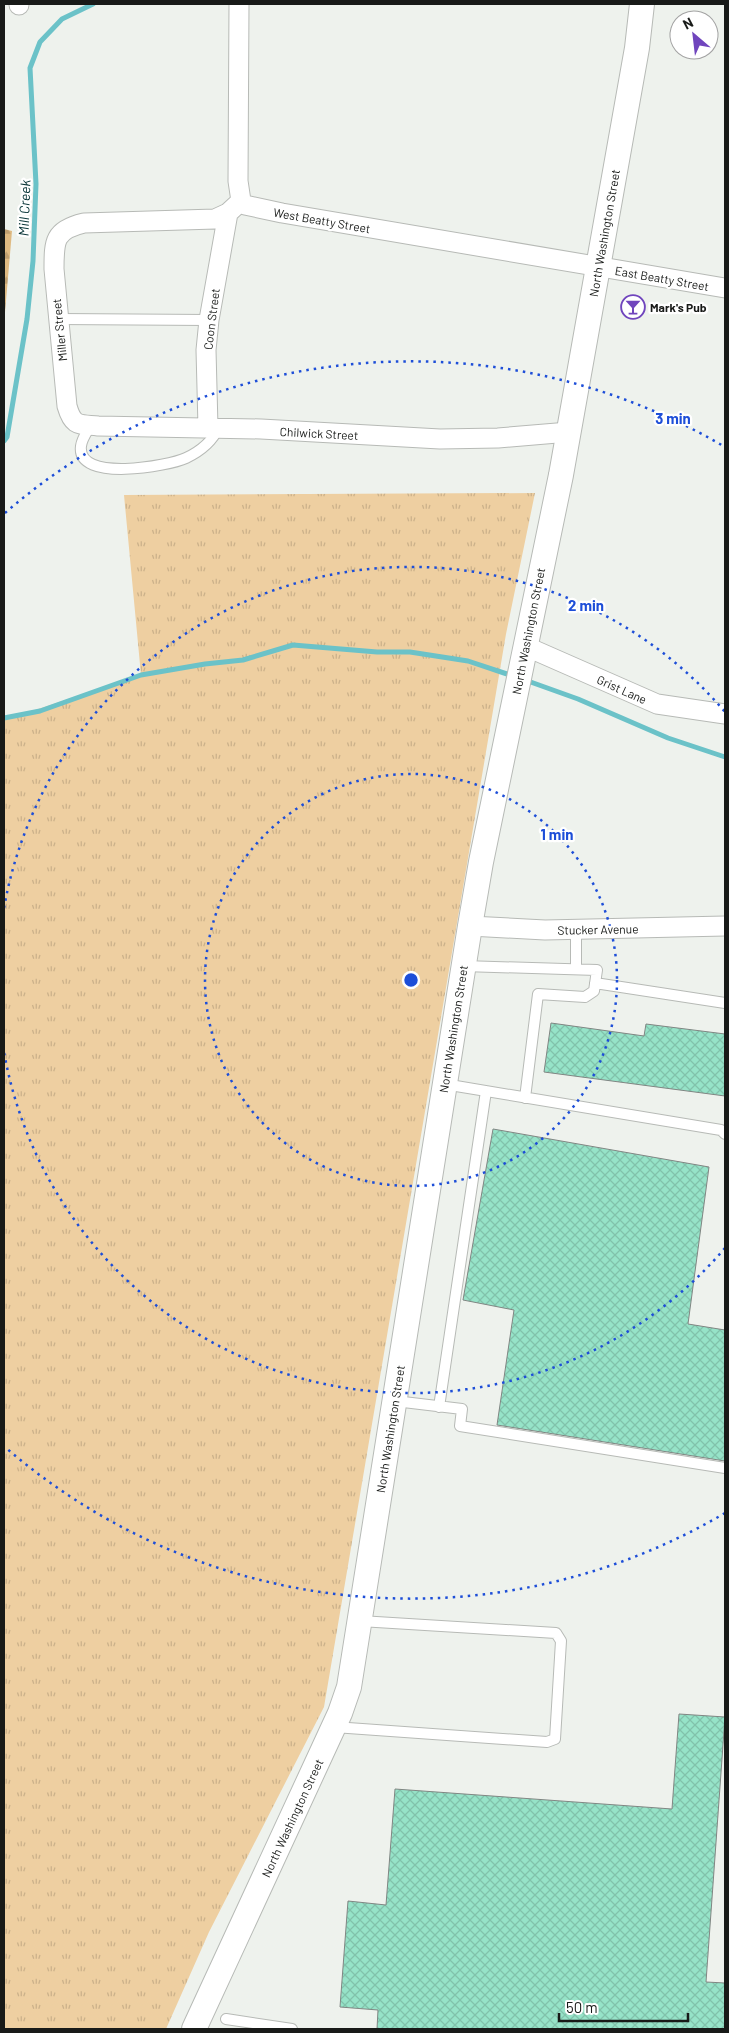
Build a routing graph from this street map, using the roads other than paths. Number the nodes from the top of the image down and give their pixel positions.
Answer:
1 (240, 4) edge
2 (642, 4) edge
3 (235, 207) junction
4 (598, 267) junction
5 (725, 288) edge
6 (58, 319) junction
7 (209, 320) junction
8 (71, 419) joint
9 (91, 425) junction
10 (214, 427) junction
11 (569, 432) junction
12 (524, 646) junction
13 (725, 714) edge
14 (470, 926) junction
15 (725, 926) edge
16 (576, 929) junction
17 (463, 966) junction
18 (576, 969) junction
19 (595, 983) junction
20 (725, 1003) edge
21 (444, 1084) junction
22 (486, 1091) junction
23 (525, 1098) junction
24 (725, 1134) edge
25 (395, 1401) junction
26 (438, 1407) junction
27 (725, 1468) edge
28 (360, 1620) junction
29 (334, 1727) junction
30 (226, 2019) dead end
31 (194, 2029) edge
32 (292, 2029) edge

1 - 3 street, Coon Street
2 - 4 street, North Washington Street
3 - 4 street, West Beatty Street
3 - 6 street, Miller Street
3 - 7 street, Coon Street
4 - 5 street, East Beatty Street
4 - 11 street, North Washington Street
6 - 7 lane
6 - 8 street, Miller Street
7 - 10 street, Coon Street
8 - 9 street, Chilwick Street
9 - 10 street, Chilwick Street
9 - 10 lane
10 - 11 street, Chilwick Street
11 - 12 street, North Washington Street
12 - 13 street, Grist Lane
12 - 14 street, North Washington Street
14 - 16 street, Stucker Avenue
14 - 17 street, North Washington Street
15 - 16 street, Stucker Avenue
16 - 18 lane
17 - 18 lane
17 - 21 street, North Washington Street
18 - 19 lane
19 - 20 lane
19 - 23 lane
21 - 22 lane
21 - 25 street, North Washington Street
22 - 23 lane
22 - 26 lane
23 - 24 lane
25 - 26 lane
25 - 28 street, North Washington Street
26 - 27 lane
28 - 29 street, North Washington Street
28 - 29 lane
29 - 31 street, North Washington Street
30 - 32 lane

